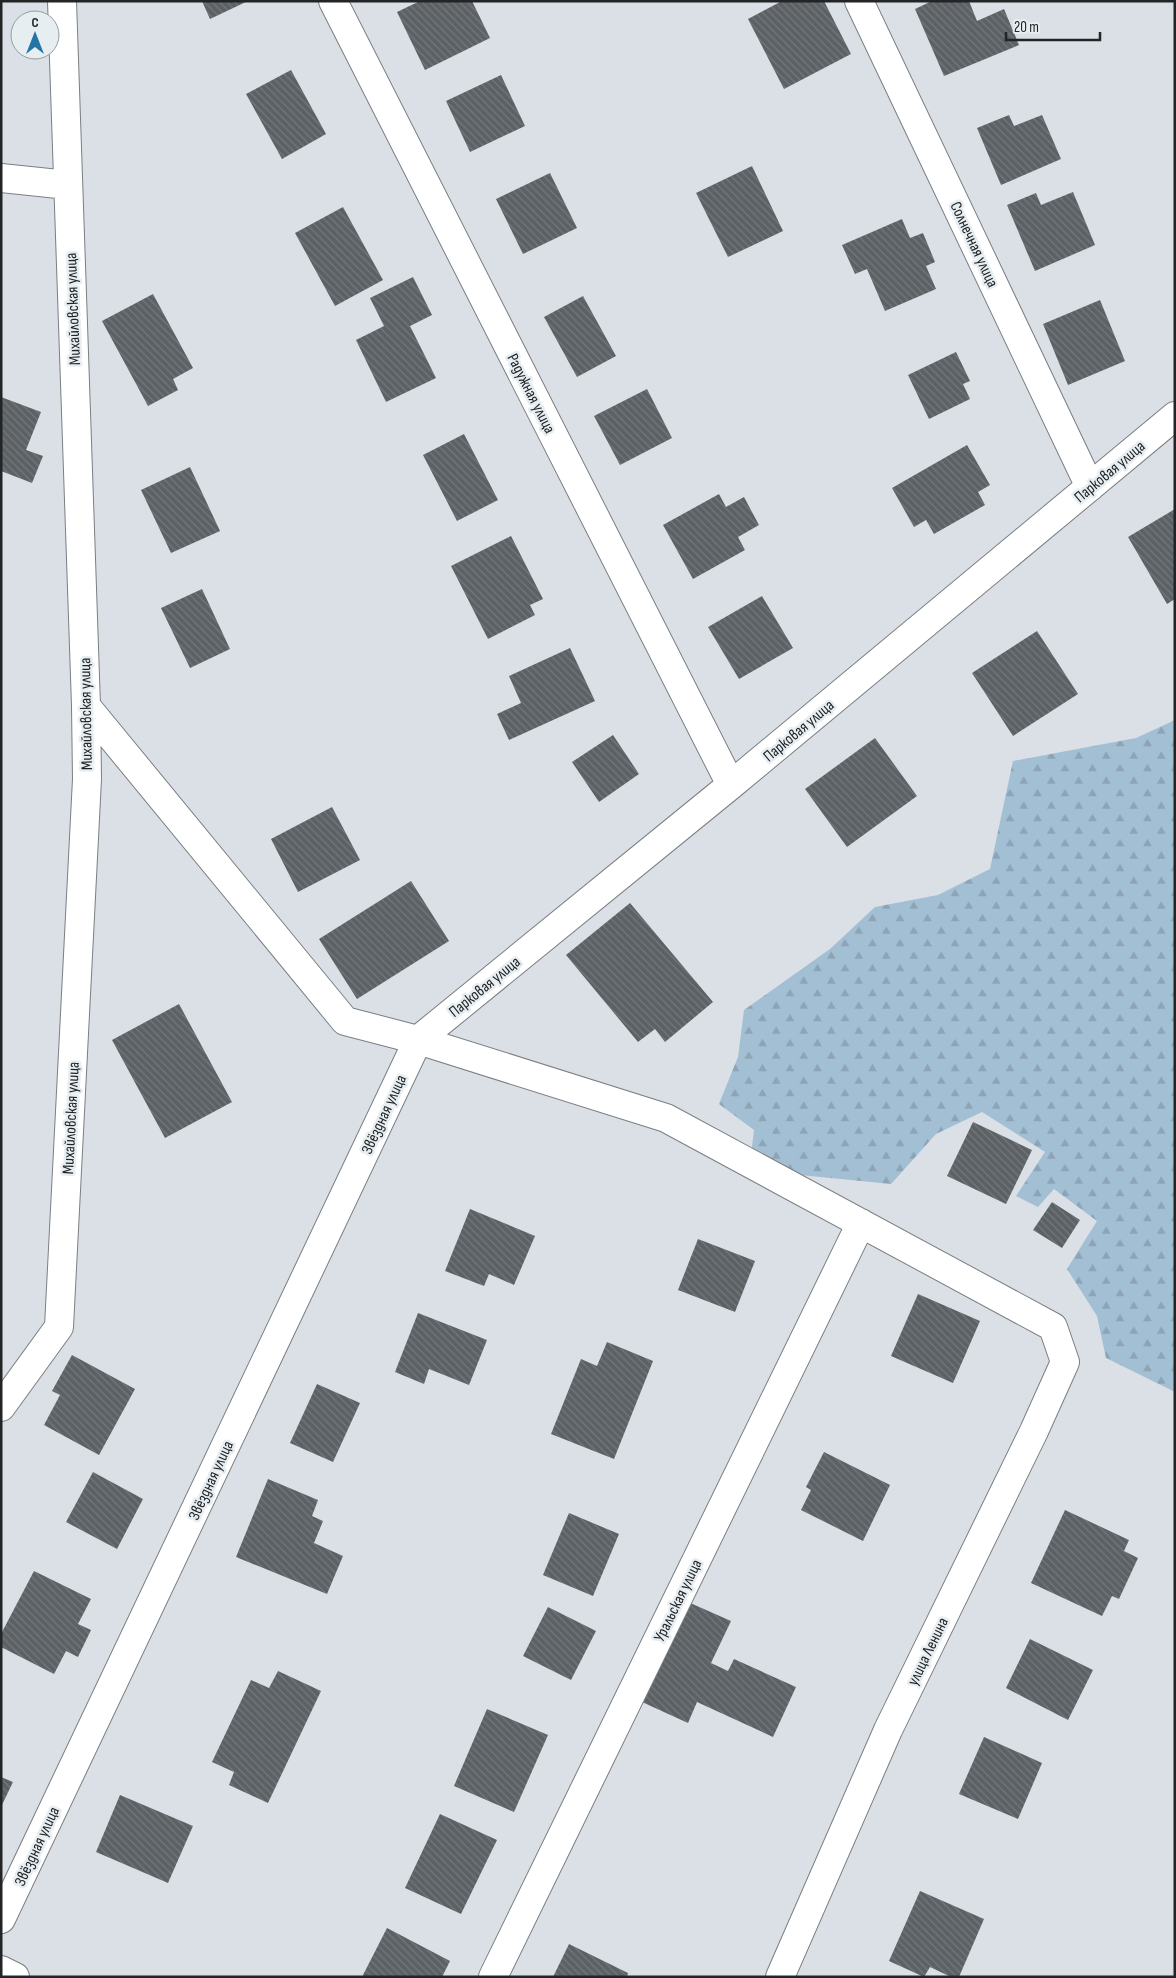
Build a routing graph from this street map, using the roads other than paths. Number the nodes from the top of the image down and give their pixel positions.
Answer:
1 (62, 1) edge
2 (333, 1) edge
3 (859, 1) edge
4 (1, 178) edge
5 (68, 185) junction
6 (1175, 416) edge
7 (1090, 487) junction
8 (86, 706) junction
9 (731, 786) junction
10 (418, 1040) junction
11 (861, 1223) junction
12 (1, 1407) edge
13 (1, 1919) edge
14 (1, 1970) edge
15 (15, 1977) edge
16 (493, 1977) edge
17 (780, 1977) edge

1 - 5 street, Михайловская улица
2 - 9 street, Радужная улица
3 - 7 street, Солнечная улица
4 - 5 street
5 - 8 street, Михайловская улица
6 - 7 street, Парковая улица
7 - 9 street, Парковая улица
8 - 10 street
8 - 12 street, Михайловская улица
9 - 10 street, Парковая улица
10 - 11 street
10 - 13 street, Звёздная улица
11 - 16 street, Уральская улица
11 - 17 street, улица Ленина
14 - 15 street

